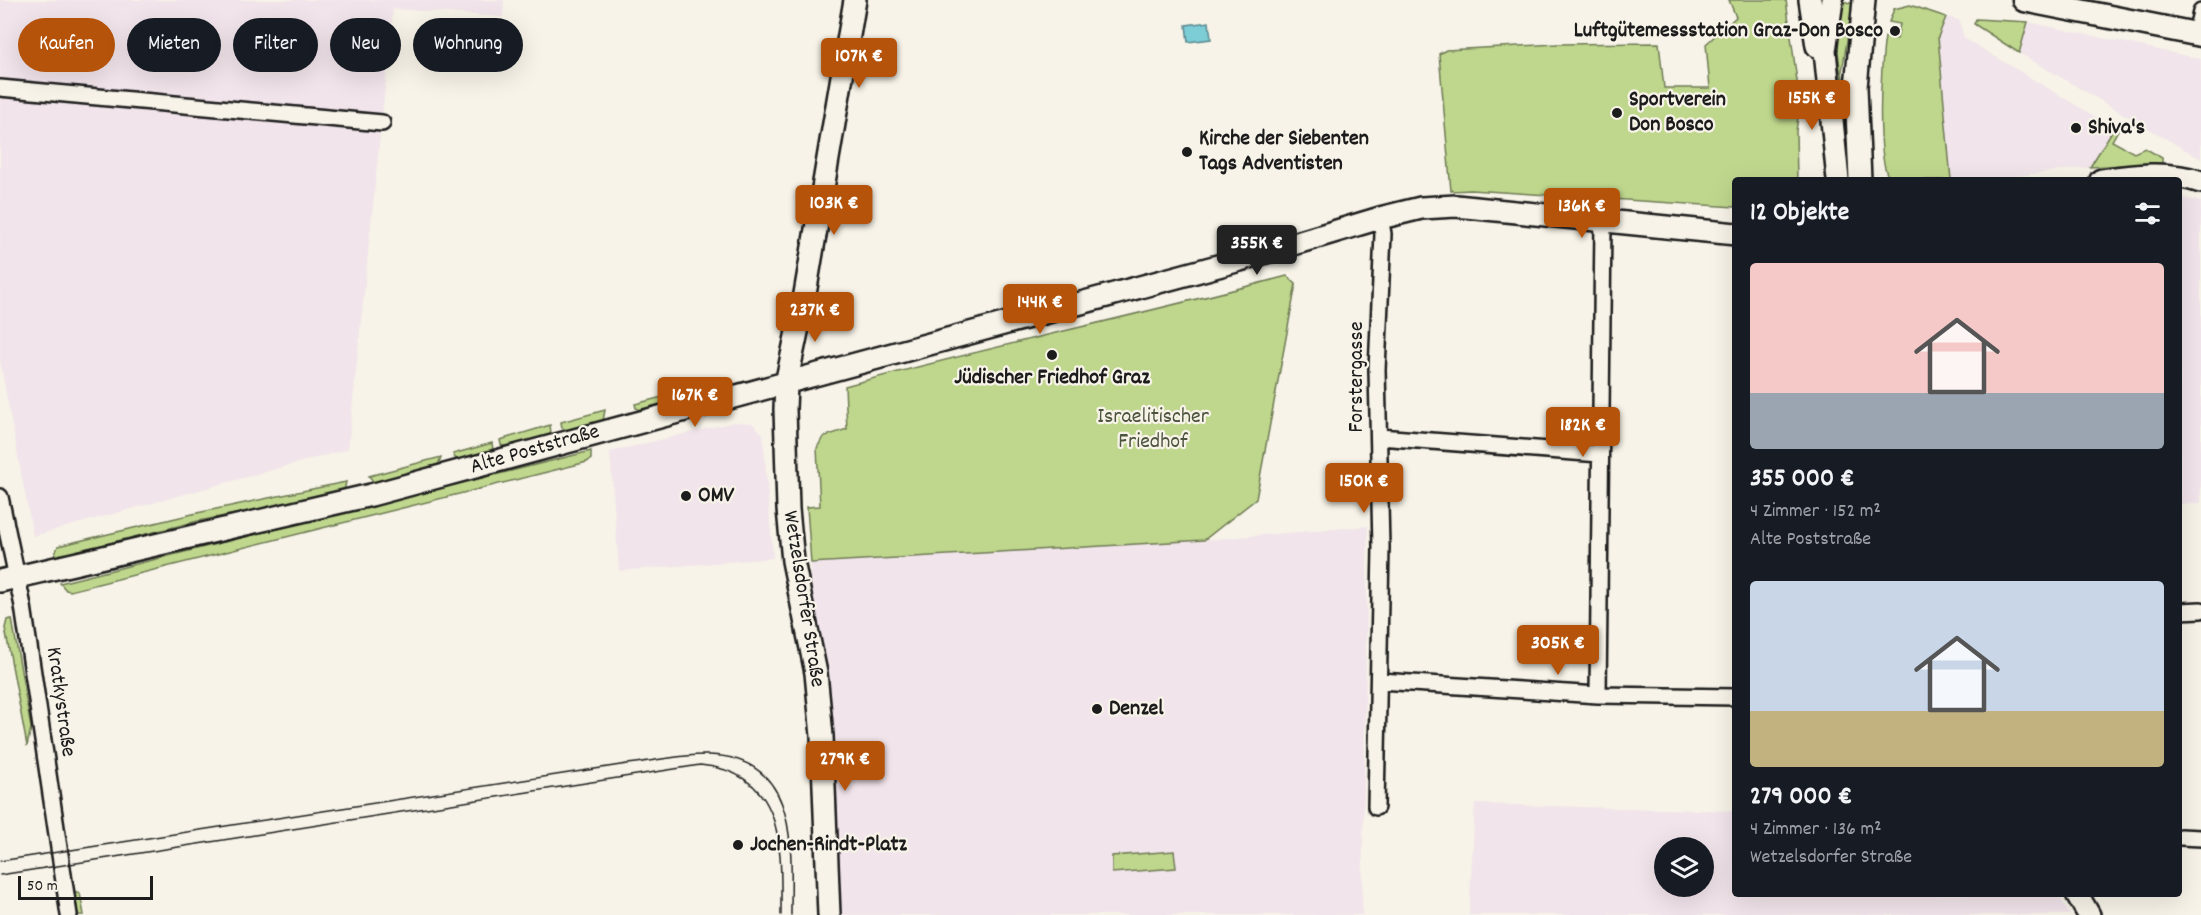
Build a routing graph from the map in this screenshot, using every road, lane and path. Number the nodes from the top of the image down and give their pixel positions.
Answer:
1 (855, 0) edge
2 (1810, 0) edge
3 (1832, 0) edge
4 (1864, 0) edge
5 (2024, 0) edge
6 (2199, 26) edge
7 (1827, 78) junction
8 (0, 88) edge
9 (382, 123) dead end
10 (1838, 177) edge
11 (1860, 177) edge
12 (2142, 177) edge
13 (2172, 177) edge
14 (2182, 178) edge
15 (2201, 182) edge
16 (1380, 218) junction
17 (1603, 222) junction
18 (1732, 234) edge
19 (786, 384) junction
20 (1379, 437) junction
21 (1600, 454) junction
22 (0, 497) edge
23 (9, 580) edge
24 (2201, 610) edge
25 (2182, 611) edge
26 (1380, 681) junction
27 (1598, 695) junction
28 (1732, 697) edge
29 (1376, 807) dead end
30 (2182, 837) edge
31 (2201, 838) edge
32 (2079, 897) edge
33 (69, 915) edge
34 (829, 915) edge
35 (2089, 915) edge

1 - 19 main road, Wetzelsdorfer Straße
2 - 7 main road
3 - 7 main road
4 - 11 main road
5 - 6 main road
7 - 10 main road
8 - 9 street
12 - 13 main road
14 - 15 main road
16 - 17 main road, Alte Poststraße
16 - 19 main road, Alte Poststraße
16 - 20 street, Forstergasse
17 - 18 main road, Alte Poststraße
17 - 21 street
19 - 23 main road, Alte Poststraße
19 - 34 main road, Wetzelsdorfer Straße
20 - 21 street
20 - 26 street, Forstergasse
21 - 27 street
22 - 23 street, Kratkystraße
23 - 33 street, Kratkystraße
24 - 25 street
26 - 27 street
26 - 29 street, Forstergasse
27 - 28 street
30 - 31 street
32 - 35 main road

